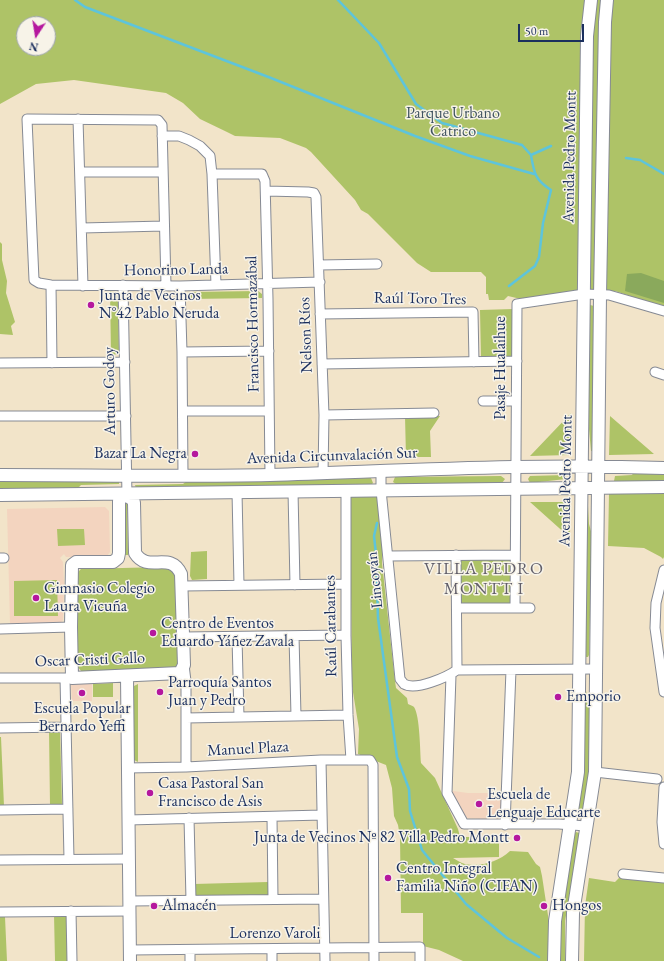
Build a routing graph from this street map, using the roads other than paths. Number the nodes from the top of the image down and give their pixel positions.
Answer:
1 (590, 0) edge
2 (607, 0) edge
3 (78, 119) junction
4 (162, 136) junction
5 (80, 172) junction
6 (162, 172) junction
7 (212, 174) junction
8 (266, 191) junction
9 (164, 226) junction
10 (82, 228) junction
11 (377, 264) dead end
12 (319, 265) junction
13 (320, 282) junction
14 (268, 284) junction
15 (50, 285) junction
16 (166, 285) junction
17 (216, 285) junction
18 (83, 286) junction
19 (123, 286) junction
20 (180, 286) junction
21 (584, 294) junction
22 (600, 295) junction
23 (664, 311) edge
24 (320, 314) junction
25 (269, 351) junction
26 (182, 352) junction
27 (517, 361) junction
28 (125, 362) junction
29 (474, 362) junction
30 (0, 363) edge
31 (52, 363) junction
32 (322, 364) junction
33 (655, 372) dead end
34 (664, 375) edge
35 (483, 401) dead end
36 (516, 401) junction
37 (183, 411) junction
38 (269, 411) junction
39 (434, 413) dead end
40 (324, 415) junction
41 (0, 416) edge
42 (126, 416) junction
43 (582, 467) junction
44 (598, 467) junction
45 (515, 468) junction
46 (664, 468) edge
47 (381, 471) junction
48 (324, 473) junction
49 (0, 475) edge
50 (126, 475) junction
51 (270, 475) junction
52 (183, 476) junction
53 (664, 486) edge
54 (598, 487) junction
55 (515, 488) junction
56 (582, 488) junction
57 (381, 490) junction
58 (293, 491) junction
59 (346, 491) junction
60 (237, 492) junction
61 (0, 495) edge
62 (127, 495) junction
63 (515, 554) junction
64 (456, 555) junction
65 (388, 556) junction
66 (664, 570) edge
67 (345, 584) junction
68 (239, 585) junction
69 (295, 585) junction
70 (183, 586) junction
71 (457, 608) junction
72 (515, 608) junction
73 (530, 608) dead end
74 (71, 627) junction
75 (0, 629) edge
76 (346, 635) junction
77 (294, 636) junction
78 (184, 637) junction
79 (236, 637) junction
80 (182, 669) junction
81 (596, 669) junction
82 (511, 670) junction
83 (580, 670) junction
84 (454, 672) junction
85 (126, 676) junction
86 (0, 678) edge
87 (69, 678) junction
88 (664, 692) edge
89 (348, 715) junction
90 (296, 716) junction
91 (239, 717) junction
92 (186, 718) junction
93 (66, 727) junction
94 (0, 728) edge
95 (321, 760) junction
96 (351, 760) junction
97 (186, 767) junction
98 (127, 768) junction
99 (595, 772) junction
100 (660, 776) edge
101 (664, 786) edge
102 (68, 809) junction
103 (0, 810) edge
104 (322, 815) junction
105 (272, 817) junction
106 (189, 818) junction
107 (128, 820) junction
108 (663, 821) edge
109 (505, 825) junction
110 (571, 825) junction
111 (586, 826) junction
112 (664, 844) edge
113 (69, 859) junction
114 (129, 859) junction
115 (0, 860) edge
116 (623, 874) dead end
117 (664, 878) edge
118 (273, 899) junction
119 (323, 899) junction
120 (191, 900) junction
121 (130, 906) junction
122 (71, 911) junction
123 (0, 912) edge
124 (374, 948) junction
125 (272, 949) junction
126 (325, 949) junction
127 (190, 950) junction
128 (130, 956) edge
129 (72, 961) edge
130 (190, 961) edge
131 (272, 961) edge
132 (326, 961) edge
133 (374, 961) edge
134 (420, 961) edge
135 (554, 961) edge
136 (572, 961) edge

1 - 21 main road, Avenida Pedro Montt
2 - 22 main road, Avenida Pedro Montt
3 - 4 street
3 - 5 street
3 - 15 street, Honorino Landa
4 - 6 street
4 - 7 street
5 - 6 street
5 - 10 street
6 - 9 street
7 - 8 street, Francisco Hormazábal
7 - 17 street
8 - 12 street, Nelson Ríos
8 - 14 street, Francisco Hormazábal
9 - 10 street
9 - 16 street
10 - 18 street
11 - 12 street
12 - 13 street, Nelson Ríos
13 - 14 street, Honorino Landa
13 - 24 street, Nelson Ríos
14 - 17 street, Honorino Landa
14 - 25 street, Francisco Hormazábal
15 - 18 street, Honorino Landa
15 - 31 street
16 - 19 street, Honorino Landa
16 - 20 street, Honorino Landa
17 - 20 street, Honorino Landa
18 - 19 street, Honorino Landa
19 - 28 street, Arturo Godoy
20 - 26 street
21 - 22 street, Pasaje Hualaihue
21 - 27 street, Pasaje Hualaihue
21 - 43 main road, Avenida Pedro Montt
22 - 23 street, Pasaje Hualaihue
22 - 44 main road, Avenida Pedro Montt
24 - 29 street, Raúl Toro Tres
24 - 32 street, Nelson Ríos
25 - 26 street
25 - 38 street, Francisco Hormazábal
26 - 37 street
27 - 29 street
27 - 36 street, Pasaje Hualaihue
28 - 31 street
28 - 42 street, Arturo Godoy
29 - 32 street
30 - 31 street
32 - 40 street, Nelson Ríos
33 - 34 street
35 - 36 street
36 - 45 street, Pasaje Hualaihue
37 - 38 street
37 - 52 street
38 - 51 street, Francisco Hormazábal
39 - 40 street
40 - 48 street, Nelson Ríos
41 - 42 street
42 - 50 street, Arturo Godoy
43 - 44 main road, Avenida Circunvalación Sur
43 - 45 main road, Avenida Circunvalación Sur
43 - 56 main road, Avenida Pedro Montt
44 - 46 main road, Avenida Circunvalación Sur
44 - 54 main road, Avenida Pedro Montt
45 - 47 main road, Avenida Circunvalación Sur
45 - 55 street, Pasaje Hualaihue
47 - 48 main road, Avenida Circunvalación Sur
47 - 57 street, Lincoyán
48 - 51 main road, Avenida Circunvalación Sur
49 - 50 main road, Avenida Circunvalación Sur
50 - 52 main road, Avenida Circunvalación Sur
50 - 62 street, Arturo Godoy
51 - 52 main road, Avenida Circunvalación Sur
53 - 54 main road, Avenida Circunvalación Sur
54 - 56 main road, Avenida Circunvalación Sur
54 - 81 main road, Avenida Pedro Montt
55 - 56 main road, Avenida Circunvalación Sur
55 - 57 main road, Avenida Circunvalación Sur
55 - 63 street, Pasaje Hualaihue
56 - 83 main road, Avenida Pedro Montt
57 - 59 main road, Avenida Circunvalación Sur
57 - 65 street, Lincoyán
58 - 59 main road, Avenida Circunvalación Sur
58 - 60 main road, Avenida Circunvalación Sur
58 - 69 street
59 - 67 street, Raúl Carabantes
60 - 62 main road, Avenida Circunvalación Sur
60 - 68 street
61 - 62 main road, Avenida Circunvalación Sur
62 - 70 main road
62 - 74 main road
63 - 64 street
63 - 72 street, Pasaje Hualaihue
64 - 65 street
64 - 71 street
65 - 84 street, Lincoyán
66 - 88 street
67 - 69 street
67 - 76 street, Raúl Carabantes
68 - 69 street
68 - 70 street
70 - 78 main road
71 - 72 street
71 - 84 street
72 - 73 street
74 - 75 street
74 - 87 main road
76 - 77 street
76 - 89 street, Raúl Carabantes
77 - 79 street
77 - 90 street
78 - 79 street
78 - 80 main road
79 - 91 street
80 - 85 main road, Oscar Cristi Gallo
80 - 92 street
81 - 83 street
81 - 99 main road, Avenida Pedro Montt
82 - 83 street
82 - 84 street
82 - 109 street
83 - 110 main road, Avenida Pedro Montt
84 - 109 street
85 - 87 main road, Oscar Cristi Gallo
85 - 98 main road
86 - 87 street, Oscar Cristi Gallo
87 - 93 street
89 - 90 street
89 - 96 street, Raúl Carabantes
90 - 91 street
91 - 92 street
92 - 97 street
93 - 94 street
93 - 102 street
95 - 96 street, Manuel Plaza
95 - 97 street, Manuel Plaza
95 - 104 street
96 - 124 street, Manuel Plaza
97 - 98 street, Manuel Plaza
98 - 107 main road
99 - 100 street
99 - 111 main road, Avenida Pedro Montt
100 - 101 street
101 - 108 street
102 - 103 street
102 - 113 street
104 - 105 street
104 - 119 street
105 - 106 street
105 - 118 street
106 - 107 street
106 - 120 street
107 - 114 main road
108 - 112 street
109 - 110 street
110 - 111 street
110 - 135 main road, Avenida Pedro Montt
111 - 136 main road, Avenida Pedro Montt
113 - 114 street
113 - 115 street
114 - 121 main road
116 - 117 street
118 - 119 street
118 - 120 street
119 - 126 street
120 - 121 street
121 - 122 street
121 - 128 main road
122 - 123 street
122 - 129 street
124 - 126 street, Lorenzo Varoli
124 - 133 street
124 - 134 street, Lorenzo Varoli
125 - 126 street, Lorenzo Varoli
125 - 127 street, Lorenzo Varoli
125 - 131 street
126 - 132 street
127 - 128 street, Lorenzo Varoli
127 - 130 street

